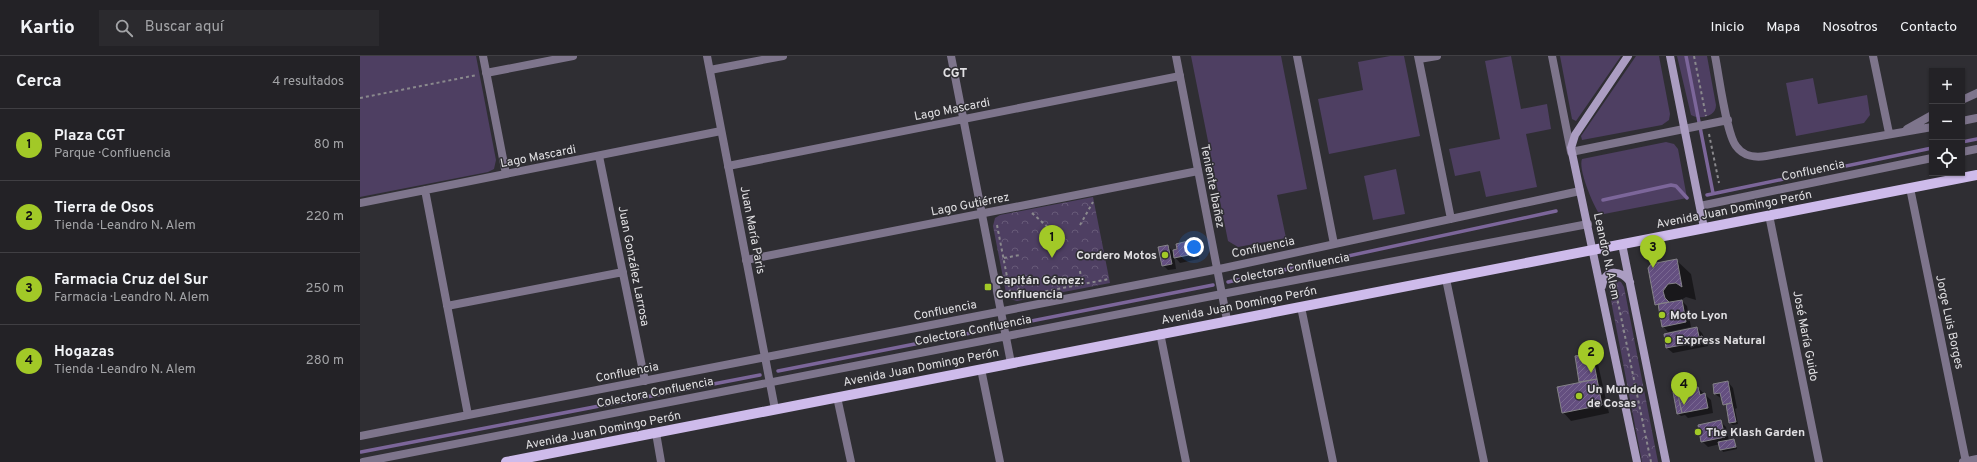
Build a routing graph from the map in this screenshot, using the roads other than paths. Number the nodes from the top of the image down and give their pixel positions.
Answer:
1 (483, 56) edge
2 (573, 56) edge
3 (707, 56) edge
4 (783, 56) edge
5 (952, 56) edge
6 (1176, 56) edge
7 (1297, 56) edge
8 (1437, 56) edge
9 (1552, 56) edge
10 (1628, 56) edge
11 (1670, 56) edge
12 (1715, 56) edge
13 (1873, 56) edge
14 (1419, 58) edge
15 (710, 70) junction
16 (486, 73) junction
17 (1180, 76) junction
18 (1977, 93) edge
19 (1965, 99) edge
20 (1929, 116) edge
21 (1977, 118) edge
22 (964, 119) junction
23 (1728, 120) junction
24 (1965, 120) edge
25 (1929, 127) edge
26 (1684, 129) junction
27 (1904, 130) junction
28 (721, 131) junction
29 (1889, 133) junction
30 (1977, 149) edge
31 (1965, 151) edge
32 (1571, 152) junction
33 (599, 156) junction
34 (1929, 159) edge
35 (728, 166) junction
36 (1198, 171) junction
37 (506, 174) junction
38 (1977, 175) edge
39 (1910, 188) junction
40 (426, 190) junction
41 (1580, 191) junction
42 (360, 203) edge
43 (1700, 206) junction
44 (982, 214) junction
45 (1770, 215) junction
46 (1451, 219) junction
47 (1588, 224) junction
48 (1704, 228) junction
49 (1334, 244) junction
50 (1622, 244) junction
51 (1594, 250) junction
52 (746, 260) junction
53 (1218, 269) junction
54 (623, 272) junction
55 (1446, 279) junction
56 (1630, 282) junction
57 (1602, 288) junction
58 (1222, 294) junction
59 (447, 306) junction
60 (1301, 307) junction
61 (1001, 311) junction
62 (1227, 320) junction
63 (1160, 333) junction
64 (1006, 336) junction
65 (765, 357) junction
66 (1011, 363) junction
67 (981, 369) junction
68 (645, 381) junction
69 (770, 382) junction
70 (837, 397) junction
71 (775, 409) junction
72 (468, 415) junction
73 (656, 433) junction
74 (360, 436) edge
75 (1977, 459) edge
76 (363, 462) edge
77 (506, 462) edge
78 (662, 462) edge
79 (850, 462) edge
80 (1000, 462) edge
81 (1186, 462) edge
82 (1333, 462) edge
83 (1484, 462) edge
84 (1637, 462) edge
85 (1666, 462) edge
86 (1820, 462) edge
87 (1965, 462) edge

1 - 16 street
2 - 16 street
3 - 15 street, Juan María Paris
4 - 15 street
5 - 22 street
6 - 17 street, Teniente Ibañez
7 - 49 street
8 - 14 street
9 - 32 street, Leandro N. Alem
10 - 32 main road
11 - 26 main road
12 - 23 street
13 - 29 street
14 - 46 street
15 - 28 street, Juan María Paris
16 - 37 street
17 - 22 street, Lago Mascardi
17 - 36 street, Teniente Ibañez
18 - 19 street
20 - 27 street
21 - 24 street
22 - 35 street, Lago Mascardi
22 - 44 street
23 - 26 street
23 - 29 street
25 - 27 street
26 - 32 street
26 - 43 main road
27 - 29 street
28 - 33 street, Lago Mascardi
28 - 35 street, Juan María Paris
30 - 31 street
32 - 41 main road, Leandro N. Alem
33 - 37 street, Lago Mascardi
33 - 54 street, Juan González Larrosa
34 - 43 street, Confluencia
35 - 52 street, Juan María Paris
36 - 44 street, Lago Gutiérrez
36 - 53 street, Teniente Ibañez
37 - 40 street, Lago Mascardi
38 - 39 main road, Avenida Juan Domingo Perón
39 - 45 main road, Avenida Juan Domingo Perón
39 - 87 street, Jorge Luis Borges
40 - 42 street, Lago Mascardi
40 - 59 street
41 - 46 street, Confluencia
41 - 47 main road, Leandro N. Alem
43 - 48 main road
44 - 52 street, Lago Gutiérrez
44 - 61 street
45 - 48 main road, Avenida Juan Domingo Perón
45 - 86 street, José María Guido
46 - 49 street, Confluencia
47 - 51 main road, Leandro N. Alem
47 - 58 street, Colectora Confluencia
48 - 50 main road, Avenida Juan Domingo Perón
49 - 53 street, Confluencia
50 - 51 main road, Avenida Juan Domingo Perón
50 - 56 main road, Leandro N. Alem
51 - 55 main road, Avenida Juan Domingo Perón
51 - 57 main road, Leandro N. Alem
52 - 65 street, Juan María Paris
53 - 58 street, Teniente Ibañez
53 - 61 street, Confluencia
54 - 59 street
54 - 68 street, Juan González Larrosa
55 - 60 main road, Avenida Juan Domingo Perón
55 - 83 street
56 - 57 main road
56 - 85 main road, Leandro N. Alem
57 - 84 main road, Leandro N. Alem
58 - 62 street, Teniente Ibañez
58 - 64 street, Colectora Confluencia
59 - 72 street
60 - 62 main road, Avenida Juan Domingo Perón
60 - 82 street
61 - 64 street
61 - 65 street, Confluencia
62 - 63 main road, Avenida Juan Domingo Perón
63 - 66 main road, Avenida Juan Domingo Perón
63 - 81 street
64 - 66 street
64 - 69 street, Colectora Confluencia
65 - 68 street, Confluencia
65 - 69 street, Juan María Paris
66 - 67 main road, Avenida Juan Domingo Perón
67 - 70 main road, Avenida Juan Domingo Perón
67 - 80 street
68 - 72 street, Confluencia
69 - 71 street, Juan María Paris
69 - 76 street, Colectora Confluencia
70 - 71 main road, Avenida Juan Domingo Perón
70 - 79 street
71 - 73 main road, Avenida Juan Domingo Perón
72 - 74 street, Confluencia
73 - 77 main road, Avenida Juan Domingo Perón
73 - 78 street
75 - 87 street

